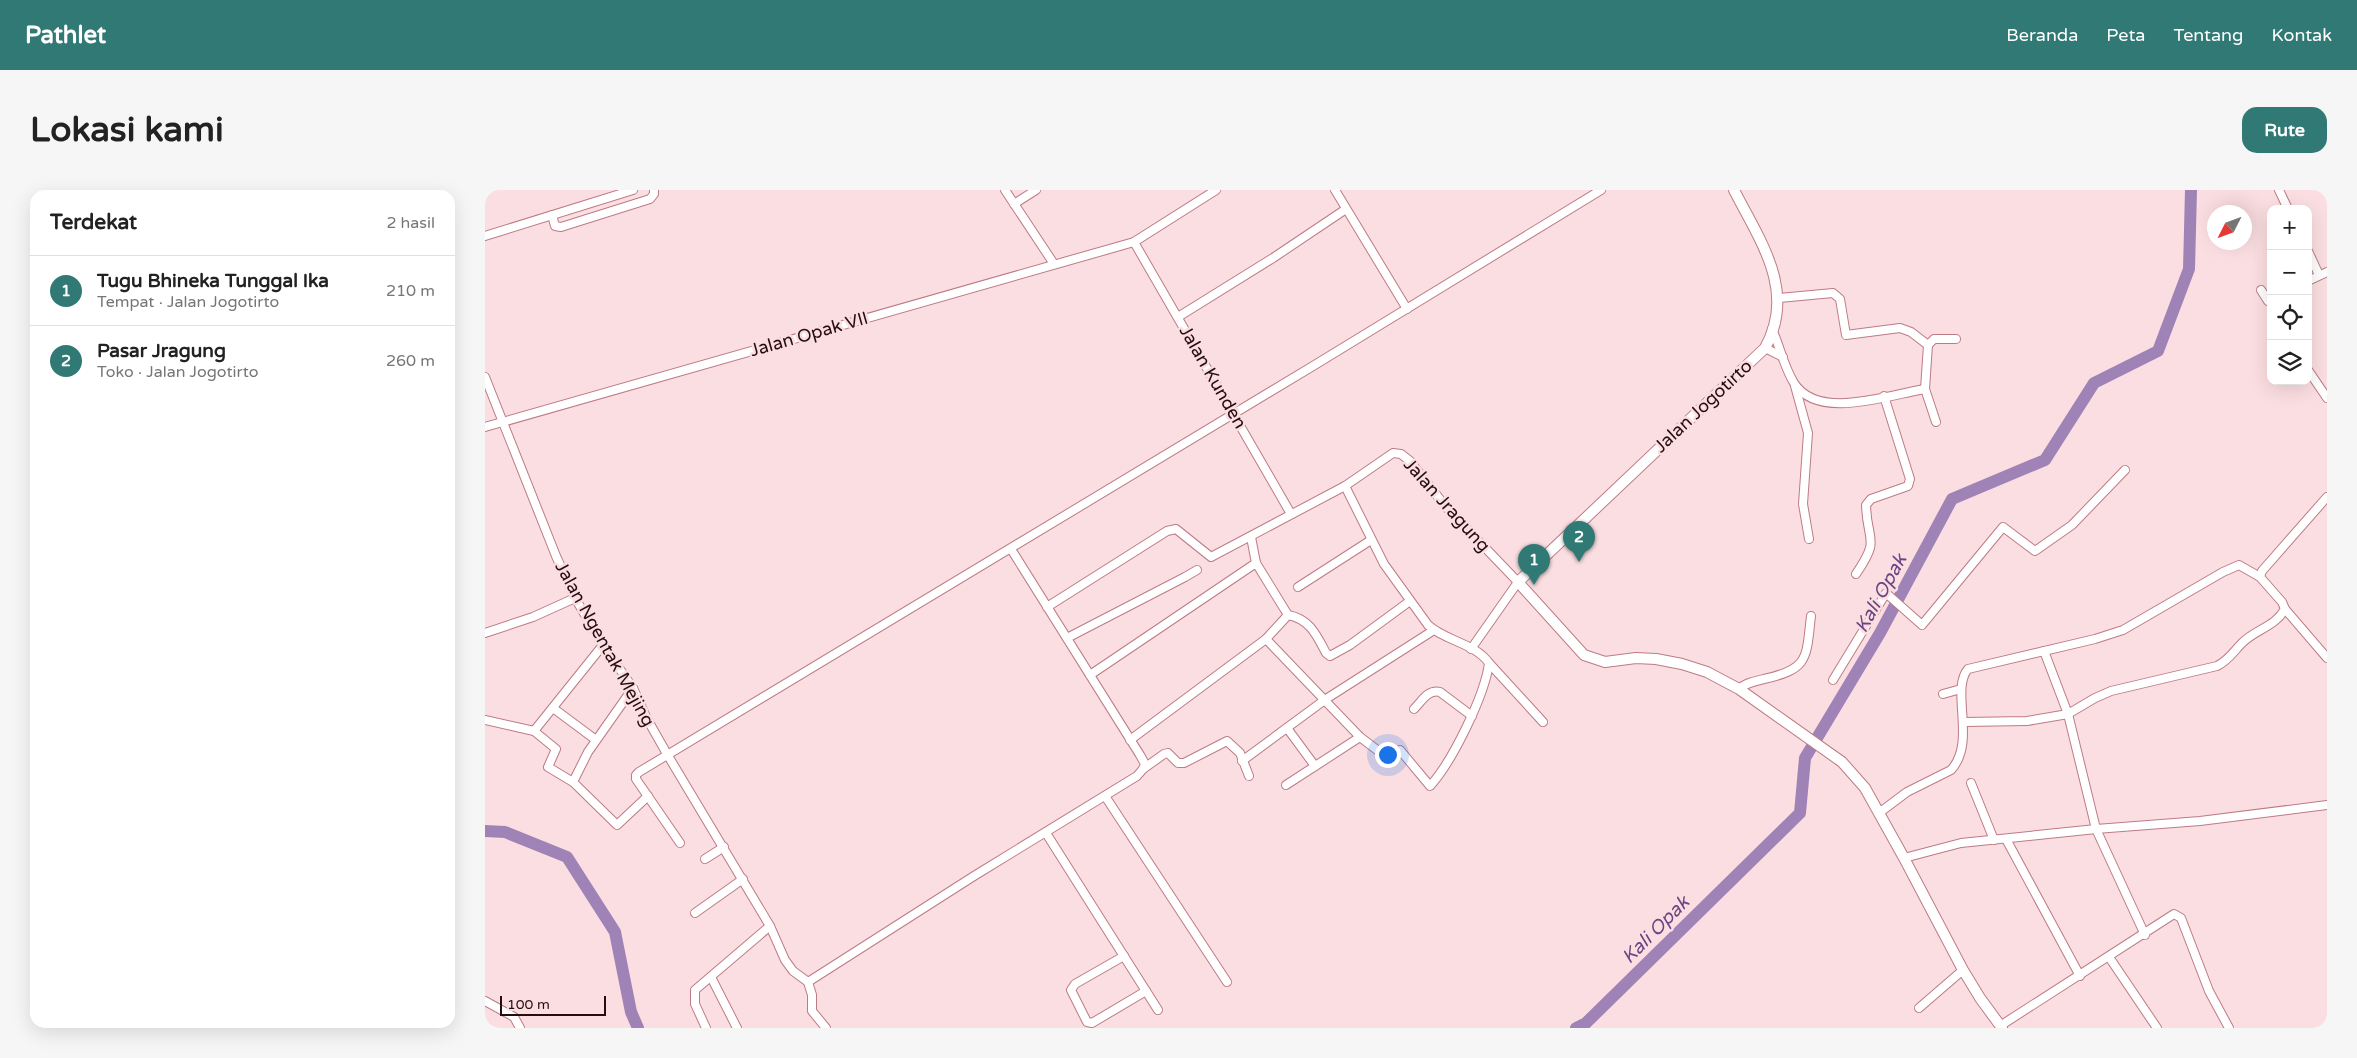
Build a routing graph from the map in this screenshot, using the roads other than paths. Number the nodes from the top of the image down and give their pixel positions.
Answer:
1 (633, 190) edge
2 (654, 190) edge
3 (1005, 190) edge
4 (1036, 190) edge
5 (1335, 190) edge
6 (1601, 190) edge
7 (1734, 190) edge
8 (2279, 190) edge
9 (1214, 191) edge
10 (1014, 204) junction
11 (2286, 205) edge
12 (1346, 209) junction
13 (551, 215) junction
14 (485, 236) edge
15 (1134, 242) junction
16 (2312, 257) edge
17 (1054, 264) junction
18 (2323, 274) edge
19 (2261, 290) dead end
20 (1779, 298) junction
21 (2267, 299) edge
22 (1407, 309) junction
23 (1178, 317) junction
24 (1773, 329) junction
25 (1956, 339) dead end
26 (1928, 345) junction
27 (1765, 348) junction
28 (1783, 356) junction
29 (2312, 375) edge
30 (485, 378) edge
31 (1795, 384) junction
32 (1925, 390) junction
33 (2326, 394) edge
34 (1885, 396) junction
35 (1235, 413) junction
36 (503, 421) junction
37 (1936, 422) dead end
38 (485, 426) edge
39 (2125, 470) dead end
40 (1345, 486) junction
41 (2327, 497) edge
42 (1291, 514) junction
43 (1251, 538) junction
44 (1809, 539) dead end
45 (1371, 540) junction
46 (1011, 549) junction
47 (1256, 562) junction
48 (1197, 570) dead end
49 (1856, 574) dead end
50 (2260, 577) junction
51 (1518, 582) junction
52 (1298, 588) dead end
53 (575, 598) junction
54 (1410, 601) junction
55 (1047, 606) junction
56 (2285, 609) junction
57 (1288, 615) junction
58 (1811, 616) dead end
59 (1433, 630) junction
60 (485, 633) edge
61 (1067, 638) junction
62 (1266, 639) junction
63 (603, 644) junction
64 (1471, 649) junction
65 (2045, 650) junction
66 (2327, 658) edge
67 (1489, 663) junction
68 (1090, 675) junction
69 (1833, 680) dead end
70 (633, 688) junction
71 (1739, 689) junction
72 (1961, 689) junction
73 (1943, 694) dead end
74 (1326, 699) junction
75 (553, 708) junction
76 (1414, 709) dead end
77 (2068, 714) junction
78 (1472, 716) junction
79 (485, 720) edge
80 (1543, 722) dead end
81 (1964, 722) junction
82 (1287, 728) junction
83 (535, 731) junction
84 (1360, 737) junction
85 (596, 740) junction
86 (1130, 740) junction
87 (667, 754) junction
88 (1242, 761) junction
89 (1315, 766) junction
90 (1143, 769) junction
91 (1249, 776) dead end
92 (573, 782) junction
93 (1971, 783) dead end
94 (1285, 785) dead end
95 (648, 796) junction
96 (1105, 796) junction
97 (2327, 805) edge
98 (1879, 813) junction
99 (2096, 829) junction
100 (1046, 833) junction
101 (2006, 839) junction
102 (1993, 840) junction
103 (680, 843) dead end
104 (724, 847) junction
105 (1904, 858) junction
106 (705, 859) dead end
107 (743, 879) junction
108 (695, 913) dead end
109 (770, 926) junction
110 (2145, 935) junction
111 (1124, 956) junction
112 (2109, 956) junction
113 (1963, 970) junction
114 (2080, 976) junction
115 (711, 977) junction
116 (808, 982) junction
117 (1227, 982) dead end
118 (1146, 991) junction
119 (485, 1001) edge
120 (1919, 1008) dead end
121 (1158, 1010) dead end
122 (2001, 1027) edge
123 (520, 1028) edge
124 (706, 1028) edge
125 (737, 1028) edge
126 (826, 1028) edge
127 (2157, 1028) edge
128 (2229, 1028) edge

1 - 13 street
2 - 13 street
3 - 10 street
4 - 10 street
5 - 12 street
6 - 22 street
7 - 20 street, Jalan Jogotirto
8 - 11 street
9 - 15 street, Jalan Opak VII
10 - 17 street
12 - 22 street
12 - 23 street
13 - 14 street
15 - 17 street, Jalan Opak VII
15 - 23 street, Jalan Kunden
16 - 18 street
17 - 36 street, Jalan Opak VII
19 - 21 street
20 - 24 street, Jalan Jogotirto
20 - 26 street
22 - 35 street
23 - 35 street, Jalan Kunden
24 - 27 street, Jalan Jogotirto
24 - 28 street
25 - 26 street
26 - 32 street
27 - 28 street
27 - 51 street, Jalan Jogotirto
28 - 31 street
29 - 33 street
30 - 36 street, Jalan Ngentak Mejing
31 - 34 street
31 - 44 street
32 - 34 street
32 - 37 street
34 - 49 street
35 - 42 street, Jalan Kunden
35 - 46 street
36 - 38 street, Jalan Opak VII
36 - 53 street, Jalan Ngentak Mejing
39 - 69 street
40 - 42 street, Jalan Jragung
40 - 45 street
40 - 51 street, Jalan Jragung
41 - 50 street
42 - 43 street, Jalan Jragung
43 - 47 street
43 - 55 street, Jalan Jragung
45 - 52 street
45 - 54 street
46 - 55 street
46 - 87 street
47 - 57 street
47 - 68 street
48 - 61 street
50 - 56 street
50 - 65 street
51 - 64 street
51 - 71 street
53 - 60 street
53 - 63 street, Jalan Ngentak Mejing
54 - 57 street
54 - 59 street
55 - 61 street
56 - 66 street
56 - 77 street
57 - 62 street
58 - 71 street
59 - 64 street
59 - 74 street
61 - 68 street
62 - 74 street
62 - 86 street
63 - 70 street, Jalan Ngentak Mejing
63 - 75 street
64 - 67 street
65 - 72 street
65 - 77 street
67 - 78 street
67 - 80 street
68 - 86 street
70 - 85 street
70 - 87 street, Jalan Ngentak Mejing
71 - 98 street
72 - 73 street
72 - 81 street
74 - 82 street
74 - 84 street
75 - 83 street
75 - 85 street
76 - 78 street
77 - 81 street
77 - 99 street
78 - 84 street
79 - 83 street
81 - 98 street
82 - 88 street
82 - 89 street
83 - 92 street
84 - 89 street
85 - 92 street
86 - 90 street
87 - 95 street
87 - 104 street, Jalan Ngentak Mejing
88 - 90 street
88 - 91 street
89 - 94 street
90 - 96 street
92 - 95 street
93 - 102 street
95 - 103 street
96 - 100 street
96 - 117 street
97 - 99 street
98 - 105 street
99 - 101 street
99 - 110 street
100 - 111 street
100 - 116 street
101 - 102 street
101 - 114 street
102 - 105 street
104 - 106 street
104 - 107 street, Jalan Ngentak Mejing
105 - 113 street
107 - 108 street
107 - 109 street, Jalan Ngentak Mejing
109 - 115 street
109 - 116 street, Jalan Ngentak Mejing
110 - 112 street
110 - 128 street
111 - 118 street
111 - 118 street
112 - 114 street
112 - 127 street
113 - 120 street
113 - 122 street
114 - 122 street
115 - 124 street
115 - 125 street
116 - 126 street
118 - 121 street
119 - 123 street

